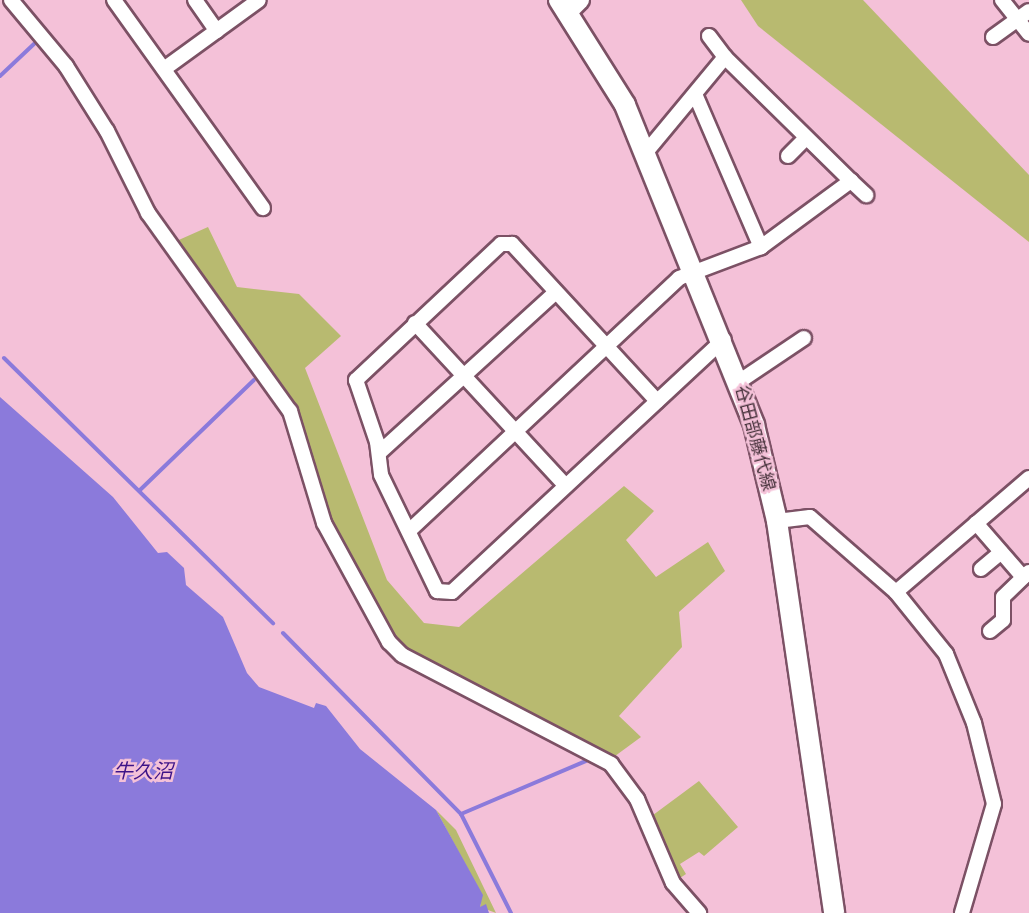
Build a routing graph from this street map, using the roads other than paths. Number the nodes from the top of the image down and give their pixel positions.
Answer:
1 (11, 0) edge
2 (114, 0) edge
3 (195, 0) edge
4 (259, 0) edge
5 (1002, 0) edge
6 (569, 4) edge
7 (1029, 10) edge
8 (1016, 20) junction
9 (217, 31) junction
10 (1029, 34) edge
11 (710, 36) dead end
12 (993, 37) dead end
13 (725, 57) junction
14 (164, 69) junction
15 (695, 94) junction
16 (806, 138) junction
17 (646, 152) junction
18 (788, 156) dead end
19 (851, 181) junction
20 (866, 195) dead end
21 (263, 208) dead end
22 (761, 247) junction
23 (695, 273) junction
24 (556, 292) junction
25 (415, 323) junction
26 (804, 338) dead end
27 (723, 339) junction
28 (607, 346) junction
29 (465, 377) junction
30 (740, 381) junction
31 (657, 400) junction
32 (515, 431) junction
33 (378, 453) junction
34 (1029, 478) edge
35 (565, 485) junction
36 (777, 521) junction
37 (976, 523) junction
38 (409, 531) junction
39 (1001, 552) junction
40 (981, 569) dead end
41 (1026, 574) edge
42 (896, 592) junction
43 (990, 631) dead end
44 (699, 913) edge
45 (834, 913) edge
46 (962, 913) edge

1 - 44 street
2 - 14 street
3 - 9 street
4 - 9 street
5 - 8 street
6 - 17 main road, 谷田部藤代線
7 - 8 street
8 - 10 street
8 - 12 street
9 - 14 street
11 - 13 street
13 - 15 street
13 - 16 street
14 - 21 street
15 - 17 street
15 - 22 street
16 - 18 street
16 - 19 street
17 - 23 main road, 谷田部藤代線
19 - 20 street
19 - 22 street
22 - 23 street
23 - 27 main road, 谷田部藤代線
23 - 28 street
24 - 25 street
24 - 28 street
24 - 29 street
25 - 29 street
25 - 33 street
26 - 30 street
27 - 30 main road, 谷田部藤代線
27 - 31 street
28 - 31 street
28 - 32 street
29 - 32 street
29 - 33 street
30 - 36 main road, 谷田部藤代線
31 - 35 street
32 - 35 street
32 - 38 street
33 - 38 street
34 - 37 street
35 - 38 street
36 - 42 street
36 - 45 main road, 谷田部藤代線
37 - 39 street
37 - 42 street
39 - 40 street
39 - 41 street
41 - 43 street
42 - 46 street

